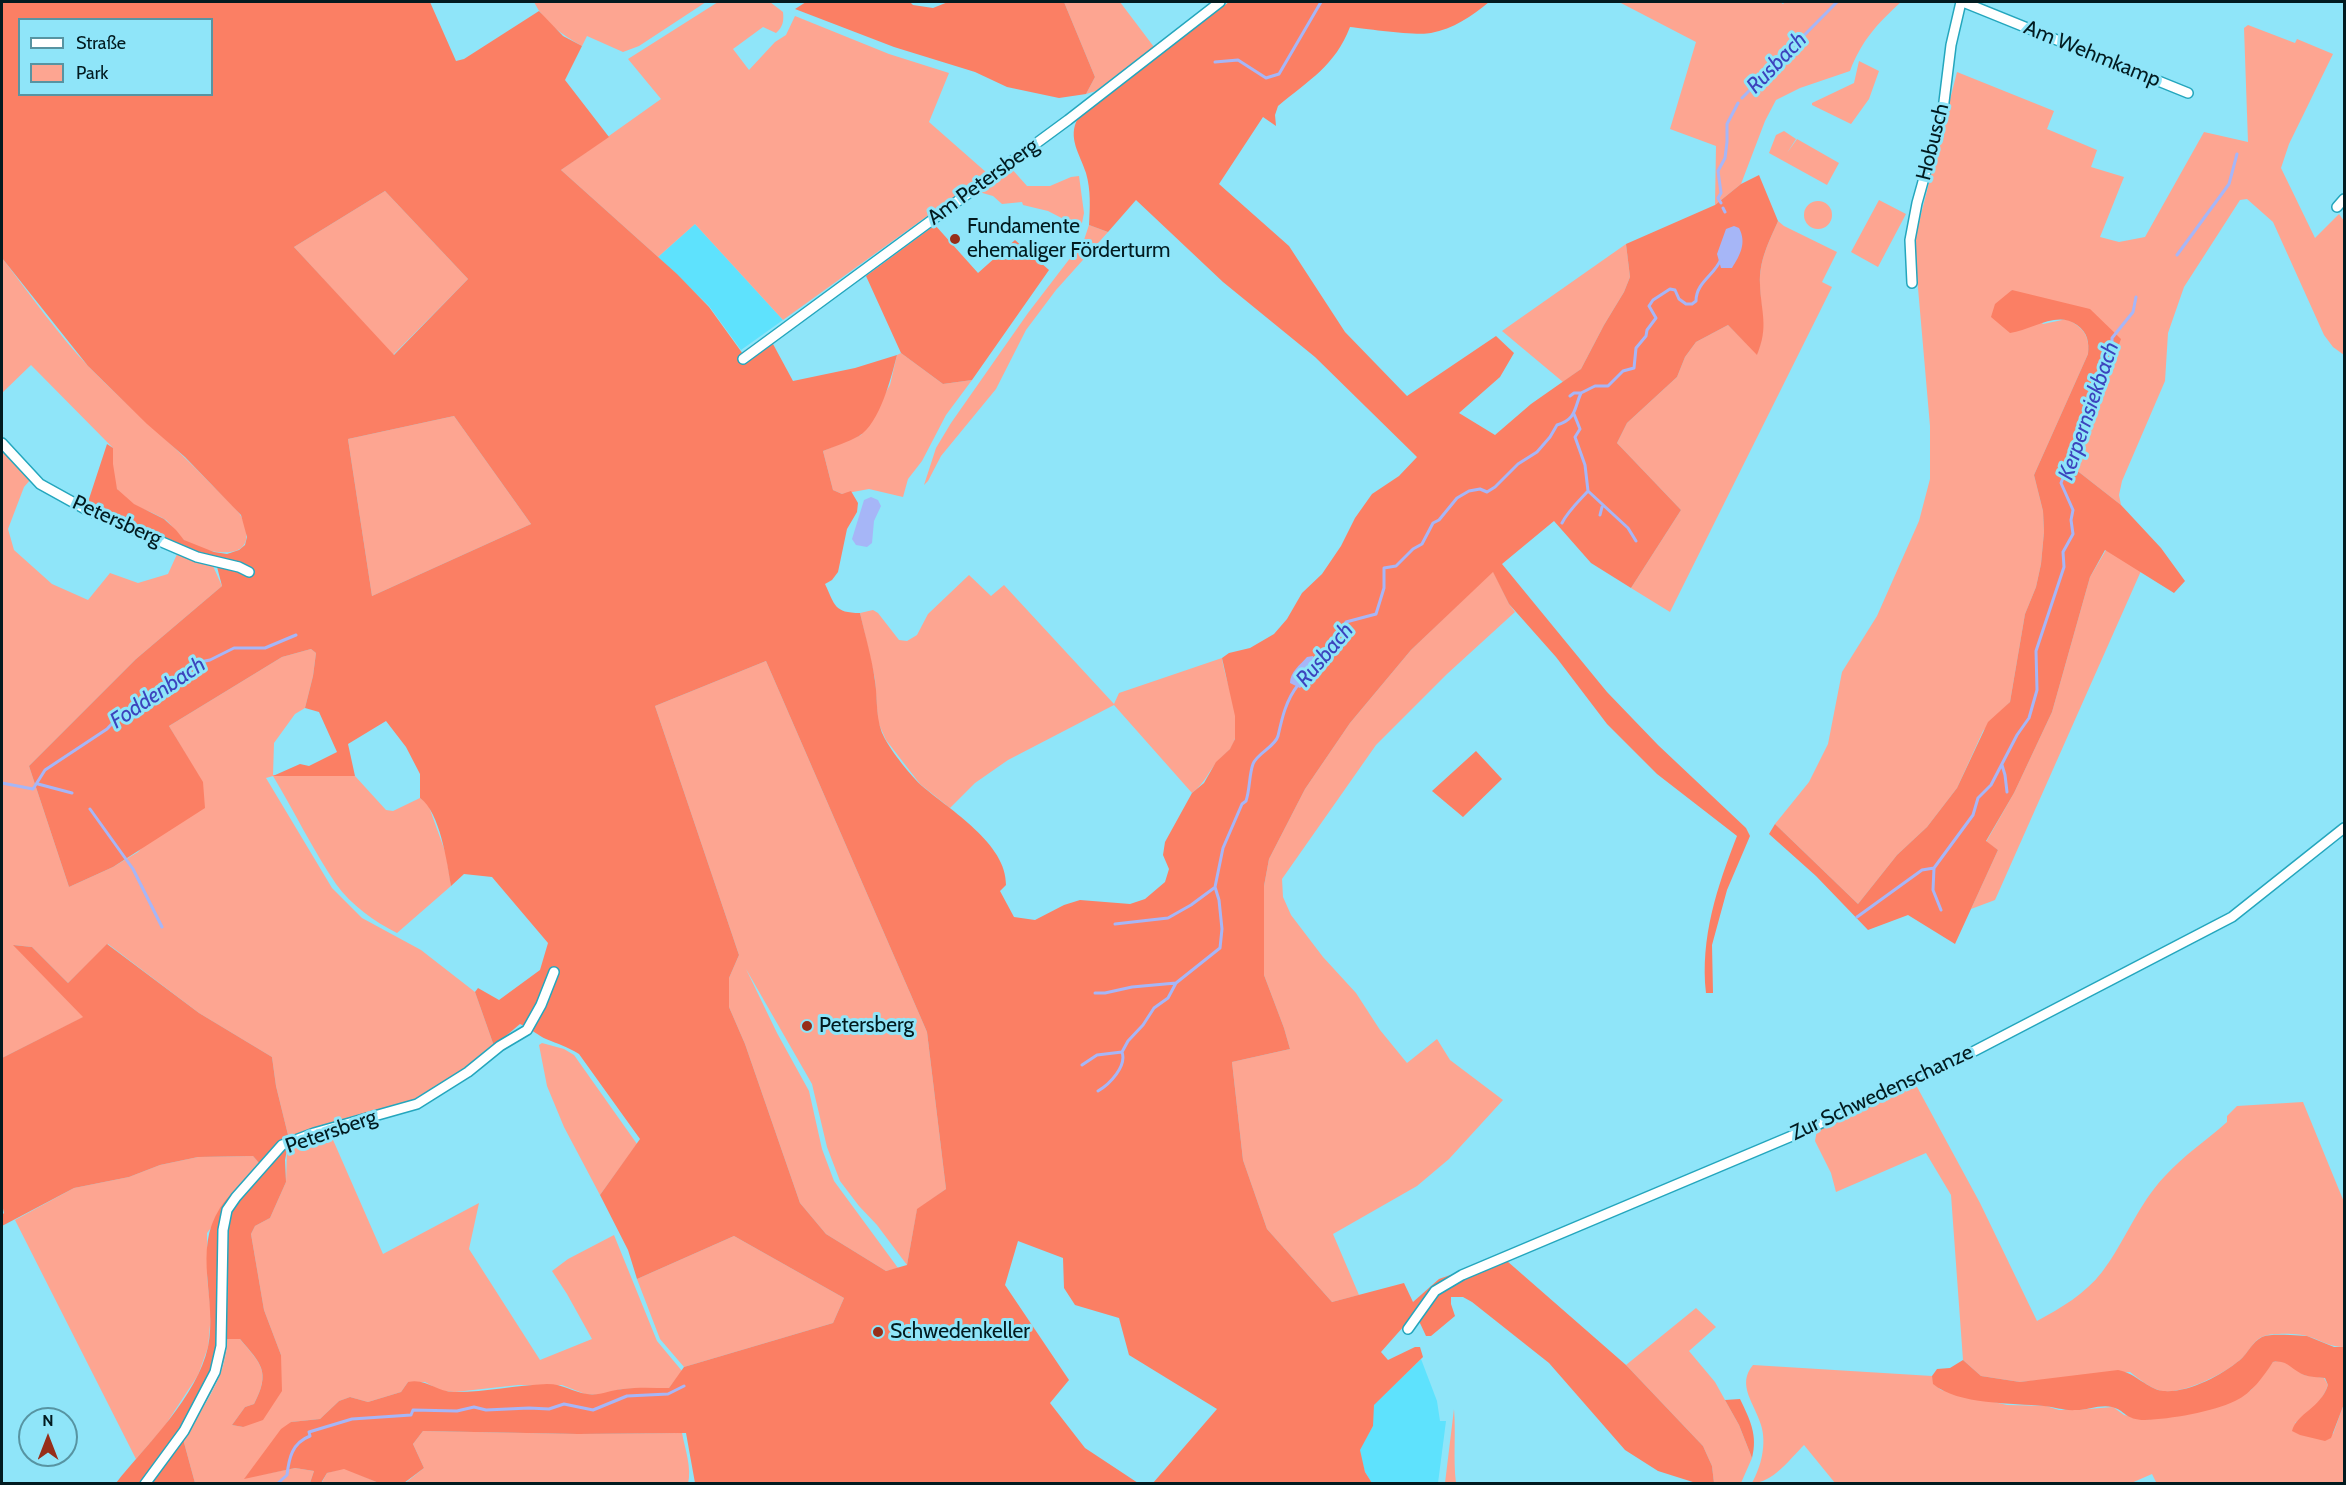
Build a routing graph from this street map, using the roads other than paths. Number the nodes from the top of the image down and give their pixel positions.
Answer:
1 (1220, 2) edge
2 (1962, 2) edge
3 (2188, 93) dead end
4 (1912, 283) dead end
5 (743, 359) dead end
6 (2, 443) edge
7 (249, 572) dead end
8 (2344, 828) edge
9 (554, 972) dead end
10 (1408, 1329) dead end
11 (144, 1484) edge

1 - 5 street, Am Petersberg
2 - 3 street, Am Wehmkamp
2 - 4 street, Hobusch
6 - 7 street, Petersberg
8 - 10 street, Zur Schwedenschanze
9 - 11 street, Petersberg

